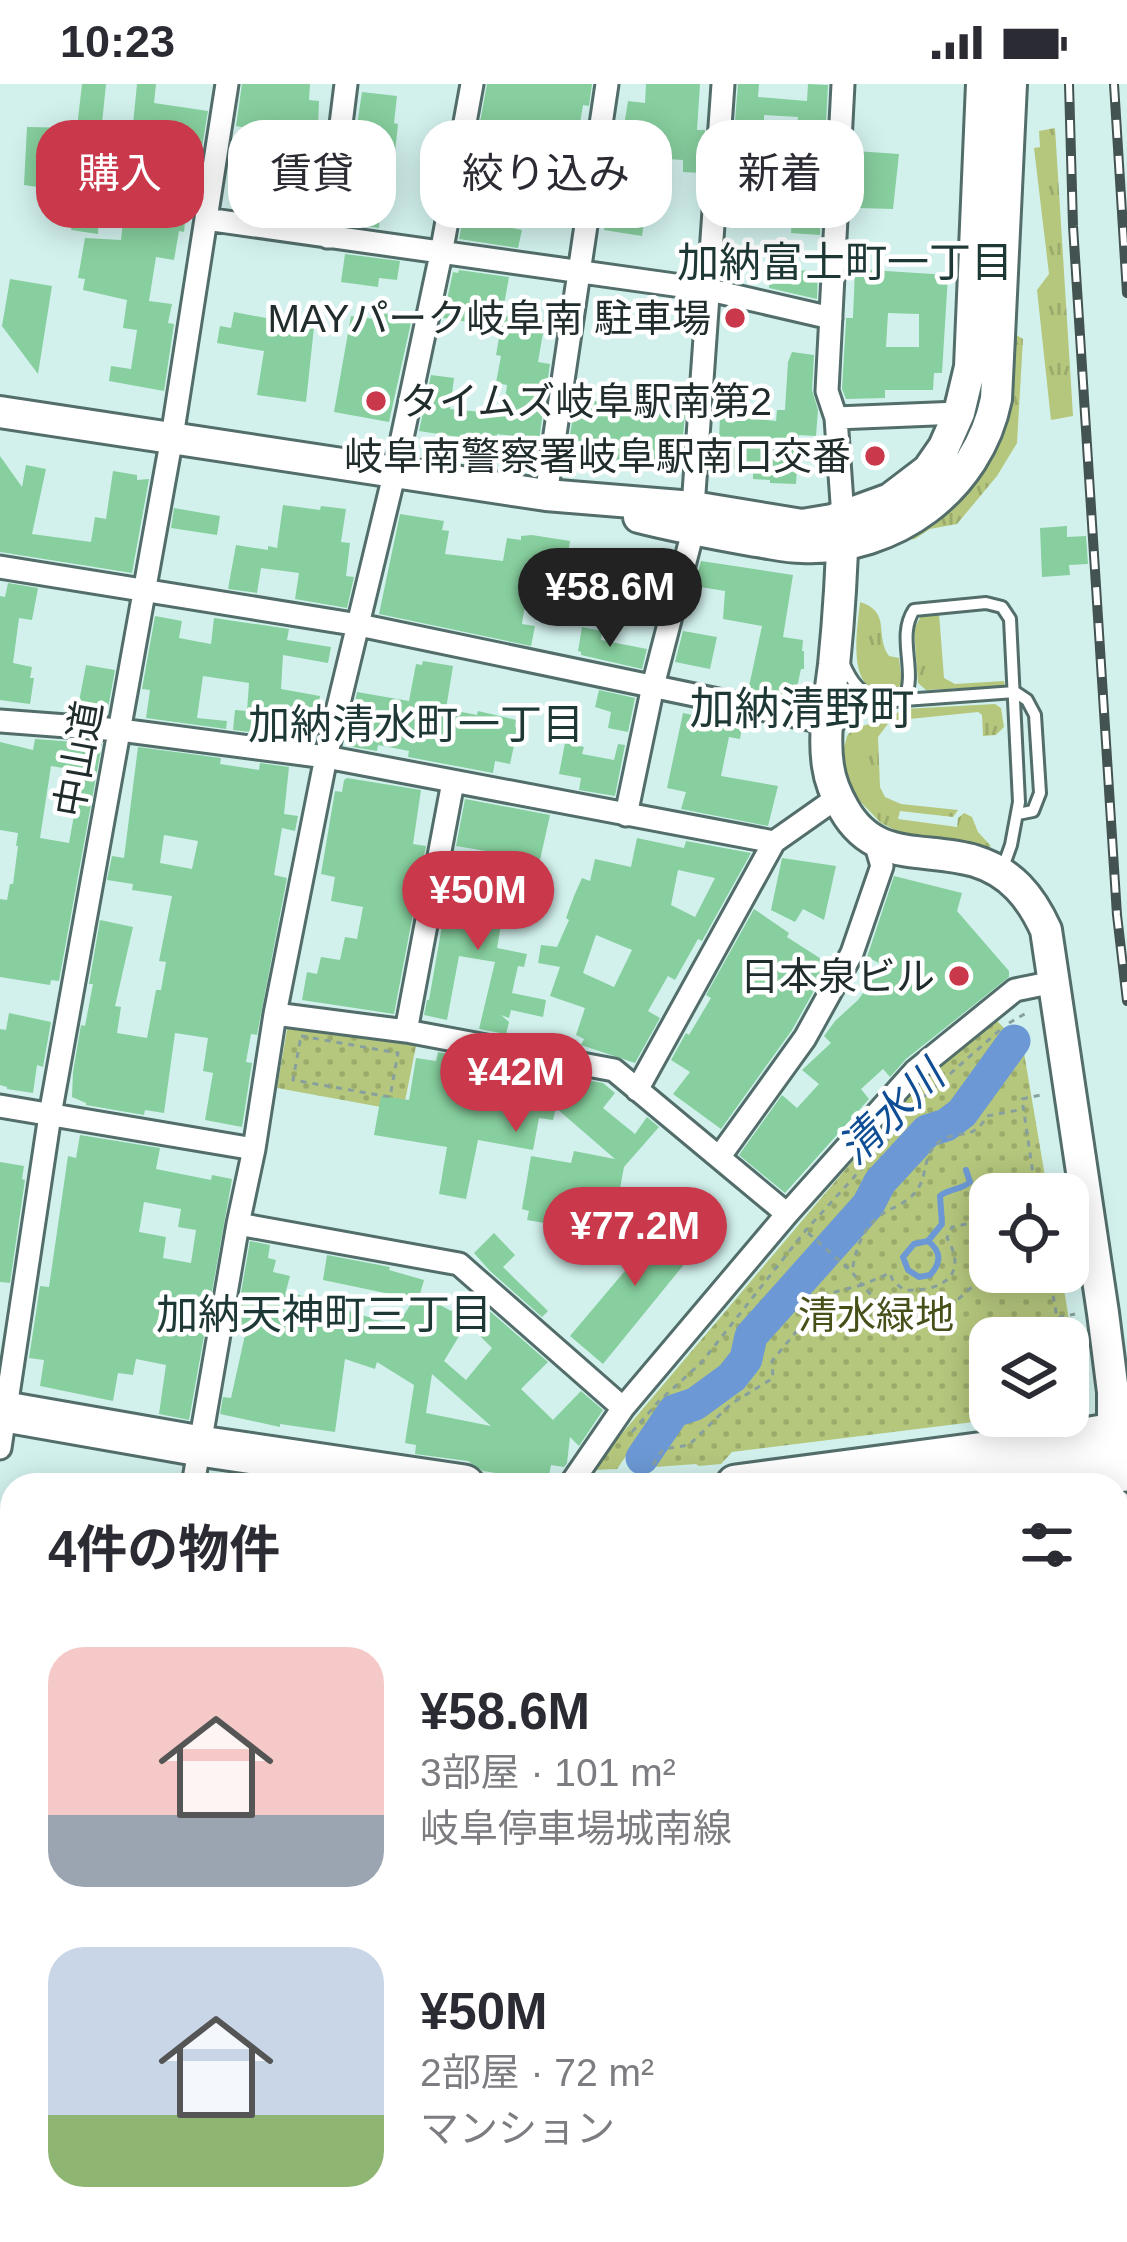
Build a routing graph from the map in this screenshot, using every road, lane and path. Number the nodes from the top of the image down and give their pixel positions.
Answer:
1 (227, 84) edge
2 (346, 84) edge
3 (472, 84) edge
4 (607, 84) edge
5 (723, 84) edge
6 (843, 84) edge
7 (982, 84) edge
8 (1011, 84) edge
9 (206, 219) junction
10 (327, 237) junction
11 (441, 254) junction
12 (579, 272) junction
13 (710, 290) junction
14 (831, 318) junction
15 (0, 412) edge
16 (959, 413) junction
17 (836, 418) junction
18 (172, 436) junction
19 (394, 471) junction
20 (546, 495) junction
21 (693, 519) junction
22 (842, 531) junction
23 (0, 567) edge
24 (145, 590) junction
25 (359, 625) junction
26 (836, 644) junction
27 (653, 686) junction
28 (1015, 692) junction
29 (904, 700) junction
30 (886, 701) junction
31 (0, 721) edge
32 (120, 730) junction
33 (828, 730) junction
34 (326, 758) junction
35 (453, 782) junction
36 (838, 797) junction
37 (626, 814) junction
38 (1018, 814) junction
39 (773, 842) junction
40 (875, 842) junction
41 (1000, 873) junction
42 (1054, 982) junction
43 (1028, 1012) dead end
44 (275, 1014) junction
45 (406, 1031) junction
46 (398, 1053) joint
47 (637, 1090) junction
48 (1041, 1095) dead end
49 (0, 1106) edge
50 (1024, 1109) junction
51 (50, 1115) junction
52 (254, 1149) junction
53 (720, 1156) junction
54 (1033, 1173) edge
55 (787, 1214) junction
56 (238, 1224) junction
57 (969, 1224) edge
58 (806, 1230) junction
59 (852, 1272) junction
60 (862, 1285) junction
61 (969, 1289) edge
62 (1053, 1293) edge
63 (1075, 1314) dead end
64 (623, 1408) junction
65 (2, 1429) edge
66 (631, 1435) dead end
67 (197, 1465) edge
68 (653, 1466) dead end
69 (1118, 1466) edge
70 (248, 1473) edge
71 (304, 1473) edge
72 (578, 1473) edge
73 (977, 1473) edge
74 (1067, 1473) edge

1 - 9 street, 中山道
2 - 10 street
3 - 11 street
4 - 12 street
5 - 13 street
6 - 14 street
7 - 16 street
8 - 22 street
9 - 10 street
9 - 18 street, 中山道
10 - 11 street
11 - 12 street
11 - 19 street
12 - 13 street
12 - 20 street
13 - 14 street
13 - 21 street
14 - 17 street
15 - 18 street
16 - 17 street
16 - 22 street
17 - 22 street
18 - 19 street
18 - 24 street, 中山道
19 - 20 street
19 - 25 street
20 - 21 street
21 - 22 street
21 - 27 street
22 - 26 street
23 - 24 street
24 - 25 street
24 - 32 street, 中山道
25 - 27 street
25 - 34 street
26 - 30 lane
26 - 33 street
27 - 33 street
27 - 37 street
28 - 29 lane
28 - 29 lane
28 - 38 lane
28 - 38 lane
29 - 30 lane
30 - 33 lane
31 - 32 street
32 - 34 street
32 - 51 street, 中山道
33 - 36 street
34 - 35 street
34 - 44 street
35 - 37 street
35 - 45 street
36 - 39 street
36 - 40 street
37 - 39 street
38 - 41 lane
39 - 47 street
40 - 41 street
40 - 53 street
41 - 42 street
42 - 55 street
42 - 69 street
43 - 58 path
44 - 45 street
44 - 52 street
45 - 47 street
46 - 46 path
47 - 53 street
48 - 50 path
49 - 51 street
50 - 54 path
50 - 59 path
51 - 52 street
51 - 65 street, 中山道
52 - 56 street
53 - 55 street
55 - 64 street
56 - 64 street
56 - 67 street
57 - 60 path
58 - 59 path
58 - 66 path
59 - 60 path
60 - 61 path
60 - 68 path
62 - 63 path
64 - 72 street
65 - 67 highway
67 - 70 highway
67 - 71 highway
69 - 73 highway
69 - 74 highway

